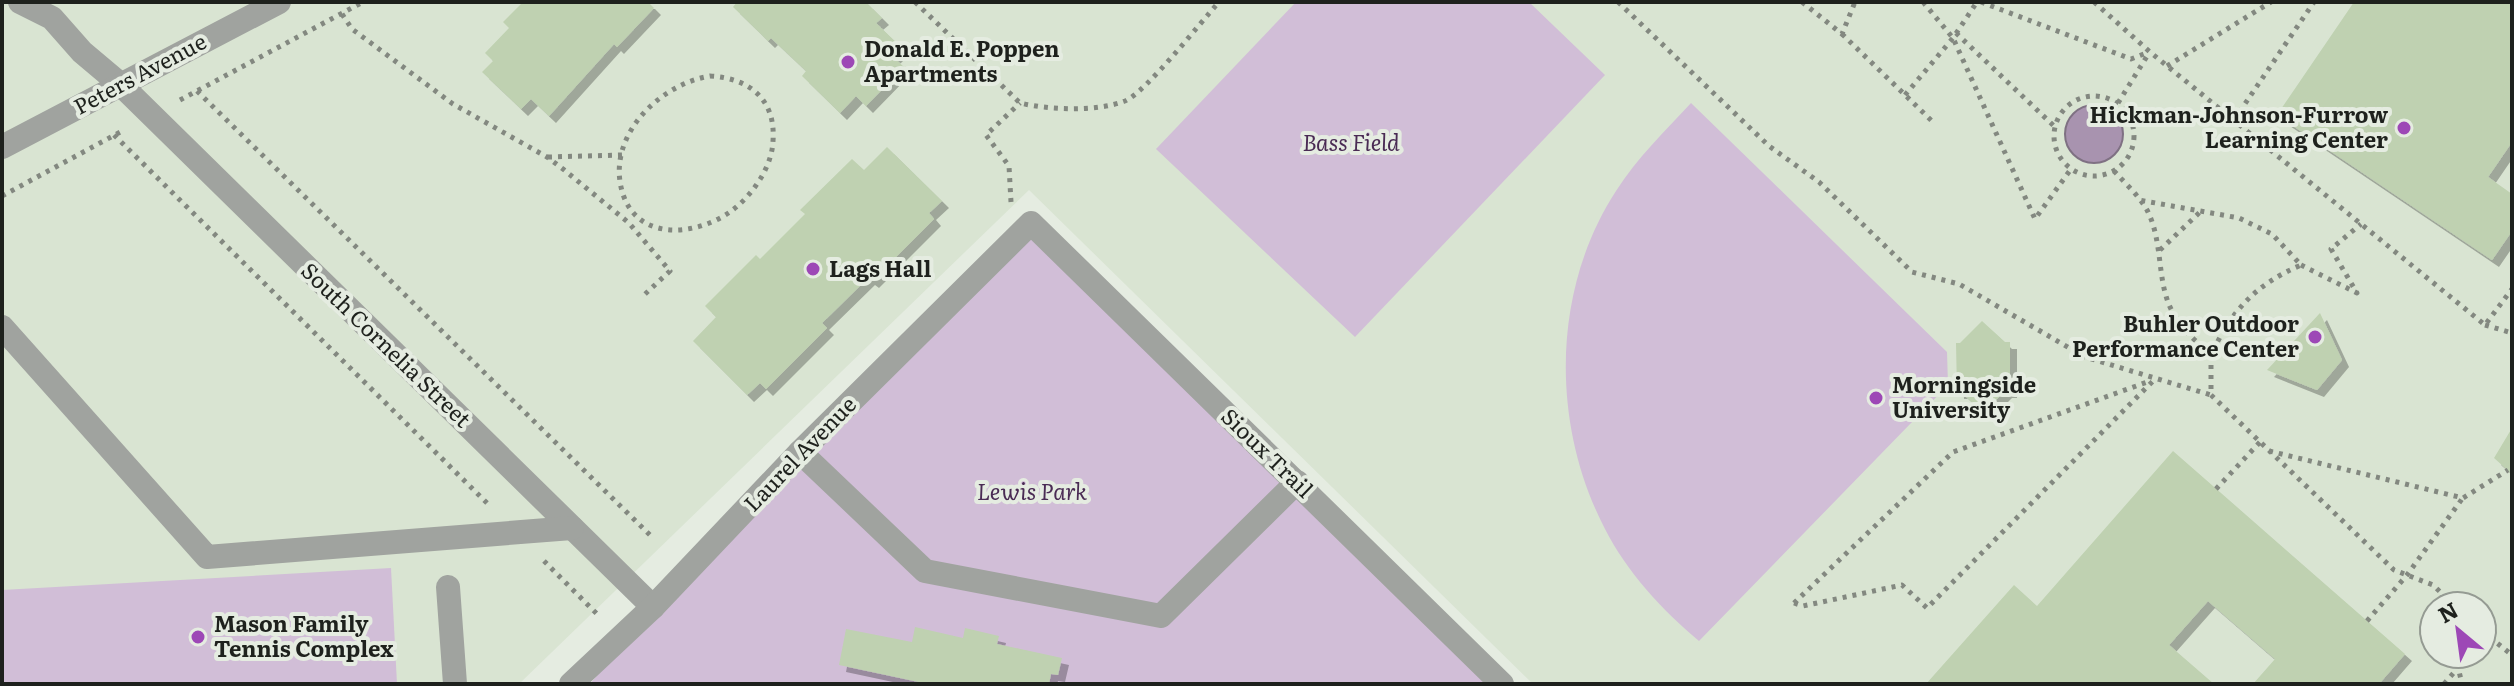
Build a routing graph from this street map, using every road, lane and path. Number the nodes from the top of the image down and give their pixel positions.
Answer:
1 (20, 2) edge
2 (279, 2) edge
3 (363, 2) edge
4 (915, 2) edge
5 (1219, 2) edge
6 (1618, 2) edge
7 (1802, 2) edge
8 (1855, 2) edge
9 (1923, 2) edge
10 (1979, 2) edge
11 (2094, 2) edge
12 (2271, 2) edge
13 (2314, 2) edge
14 (342, 14) junction
15 (1842, 34) junction
16 (1954, 35) junction
17 (2150, 52) junction
18 (2167, 66) junction
19 (120, 84) junction
20 (197, 91) junction
21 (1905, 95) junction
22 (179, 100) dead end
23 (1020, 103) junction
24 (2118, 103) junction
25 (2234, 120) junction
26 (1934, 123) dead end
27 (129, 127) dead end
28 (2055, 127) junction
29 (114, 135) junction
30 (2, 147) edge
31 (622, 155) junction
32 (547, 157) junction
33 (2071, 169) junction
34 (2114, 171) junction
35 (2, 196) edge
36 (2139, 200) junction
37 (2200, 212) junction
38 (637, 215) junction
39 (1022, 217) junction
40 (629, 223) junction
41 (2361, 224) junction
42 (2159, 251) junction
43 (2301, 265) junction
44 (2512, 289) edge
45 (644, 295) dead end
46 (2485, 325) junction
47 (2, 327) edge
48 (2512, 333) edge
49 (2211, 355) junction
50 (2155, 379) junction
51 (2211, 395) junction
52 (2260, 442) junction
53 (2268, 450) junction
54 (800, 452) junction
55 (2508, 470) dead end
56 (1297, 482) junction
57 (2216, 489) dead end
58 (2463, 498) junction
59 (572, 528) junction
60 (517, 533) junction
61 (654, 539) dead end
62 (2407, 575) junction
63 (448, 587) dead end
64 (2438, 590) edge
65 (653, 607) junction
66 (602, 620) dead end
67 (2367, 621) dead end
68 (455, 684) edge
69 (571, 684) edge
70 (1502, 684) edge

1 - 19 street, South Cornelia Street
2 - 19 street, Peters Avenue
3 - 14 path
4 - 23 path
5 - 23 path
6 - 50 path
7 - 15 path
8 - 15 path
9 - 16 path
10 - 16 path
10 - 17 path
11 - 17 path
12 - 18 path
13 - 25 path
14 - 20 path
14 - 32 path
15 - 21 path
16 - 21 path
16 - 28 path
16 - 33 path
17 - 18 path
17 - 24 path
18 - 25 path
19 - 30 street, Peters Avenue
19 - 59 street, South Cornelia Street
20 - 22 path
20 - 61 path
21 - 26 path
23 - 39 path
24 - 28 path
24 - 34 path
25 - 41 path
27 - 29 path
28 - 33 path
29 - 35 path
29 - 60 path
31 - 32 path
31 - 38 path
31 - 38 path
32 - 40 path
33 - 34 path
34 - 36 path
36 - 37 path
36 - 42 path
37 - 42 path
37 - 43 path
38 - 40 path
39 - 54 street, Laurel Avenue
39 - 56 street, Sioux Trail
40 - 45 path
41 - 43 path
41 - 46 path
42 - 49 path
43 - 49 path
44 - 46 path
46 - 48 path
47 - 60 street
49 - 51 path
50 - 50 path
50 - 51 path
51 - 52 path
52 - 53 path
52 - 57 path
53 - 58 path
53 - 62 path
54 - 56 street
54 - 65 street, Laurel Avenue
55 - 58 path
56 - 70 street, Sioux Trail
58 - 62 path
59 - 60 street
59 - 65 street, South Cornelia Street
60 - 66 path
62 - 64 path
62 - 67 path
63 - 68 street
65 - 69 street, Laurel Avenue

